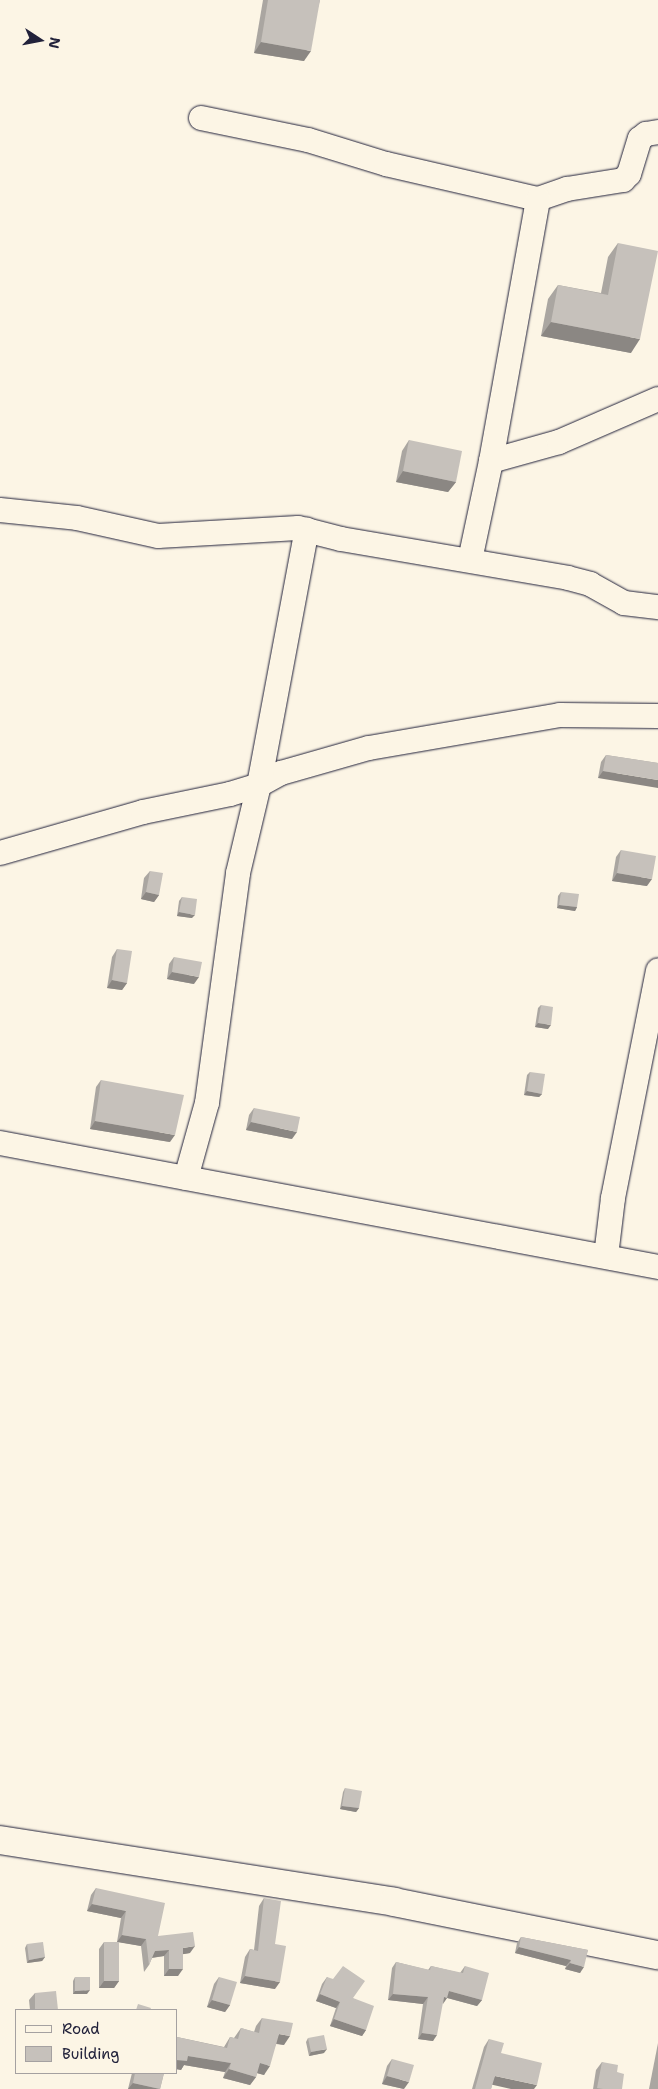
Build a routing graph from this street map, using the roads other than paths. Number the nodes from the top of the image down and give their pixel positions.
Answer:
1 (201, 118) dead end
2 (658, 132) edge
3 (538, 199) junction
4 (658, 399) edge
5 (491, 461) junction
6 (0, 510) edge
7 (307, 529) junction
8 (470, 560) junction
9 (658, 607) edge
10 (658, 716) edge
11 (259, 785) junction
12 (0, 853) edge
13 (658, 970) edge
14 (0, 1142) edge
15 (186, 1178) junction
16 (606, 1256) junction
17 (658, 1267) edge
18 (0, 1840) edge
19 (658, 1955) edge

1 - 3 street
2 - 3 street
3 - 5 street
4 - 5 street
5 - 8 street
6 - 7 street
7 - 8 street
7 - 11 street
8 - 9 street
10 - 11 street
11 - 12 street
11 - 15 street
13 - 16 street
14 - 15 street
15 - 16 street
16 - 17 street
18 - 19 main road

